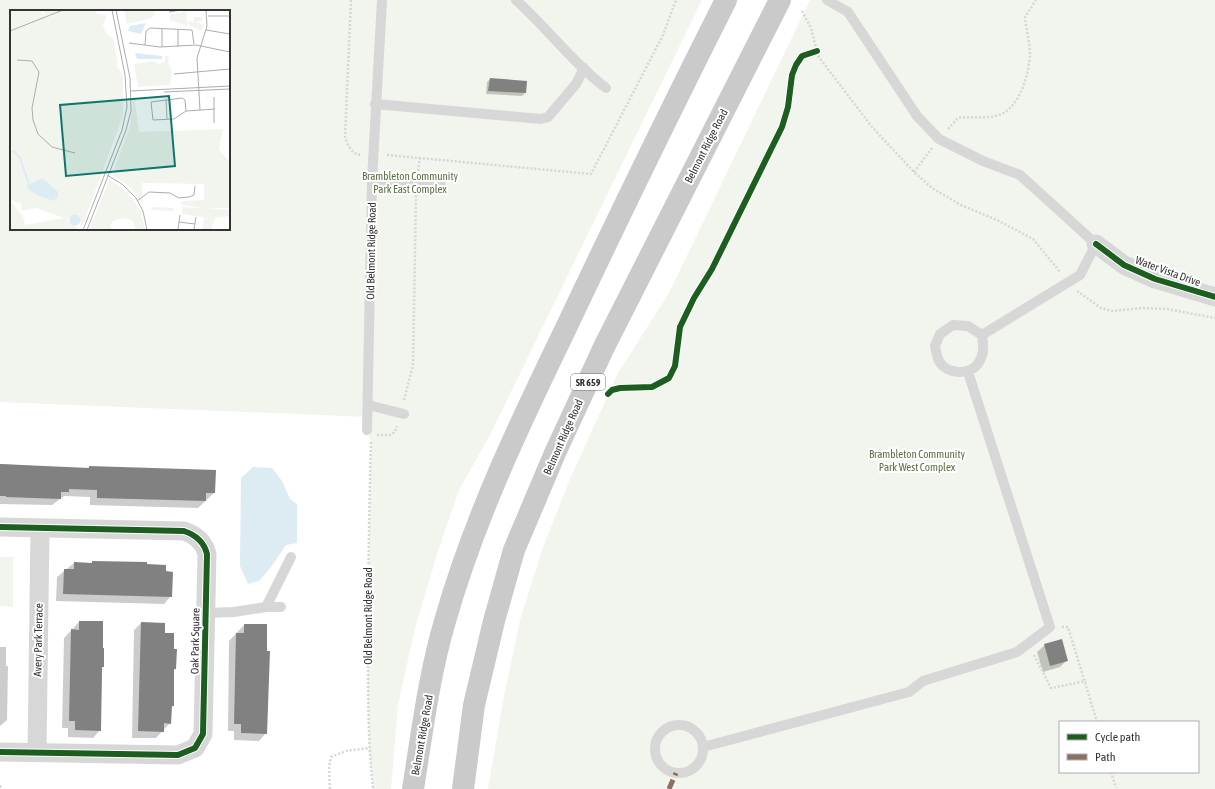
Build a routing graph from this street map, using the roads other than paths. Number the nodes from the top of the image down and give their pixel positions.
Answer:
1 (382, 0) edge
2 (516, 0) edge
3 (726, 0) edge
4 (780, 0) edge
5 (827, 0) edge
6 (584, 68) junction
7 (606, 88) dead end
8 (375, 104) junction
9 (372, 180) junction
10 (441, 185) dead end
11 (1096, 244) junction
12 (1215, 297) edge
13 (982, 335) junction
14 (968, 372) junction
15 (368, 405) junction
16 (402, 413) road end
17 (371, 435) road end
18 (0, 528) edge
19 (40, 529) junction
20 (290, 558) dead end
21 (266, 607) junction
22 (281, 607) dead end
23 (206, 613) junction
24 (703, 747) junction
25 (0, 752) edge
26 (36, 752) junction
27 (413, 789) edge
28 (463, 789) edge

1 - 8 lane, Old Belmont Ridge Road
2 - 6 lane
3 - 27 main road, Belmont Ridge Road
4 - 28 main road, Belmont Ridge Road / SR 659
5 - 11 lane
6 - 7 lane
6 - 8 lane
8 - 9 lane, Old Belmont Ridge Road
9 - 10 lane
9 - 15 lane, Old Belmont Ridge Road
11 - 12 street, Water Vista Drive
11 - 13 lane
13 - 14 lane
13 - 14 lane
14 - 24 lane
15 - 16 lane
15 - 17 lane, Old Belmont Ridge Road
18 - 19 street, Oak Park Square
19 - 23 street, Oak Park Square
19 - 26 street, Avery Park Terrace
20 - 21 lane
21 - 22 lane
21 - 23 lane
23 - 26 street, Oak Park Square
24 - 24 lane
25 - 26 street, Oak Park Square

